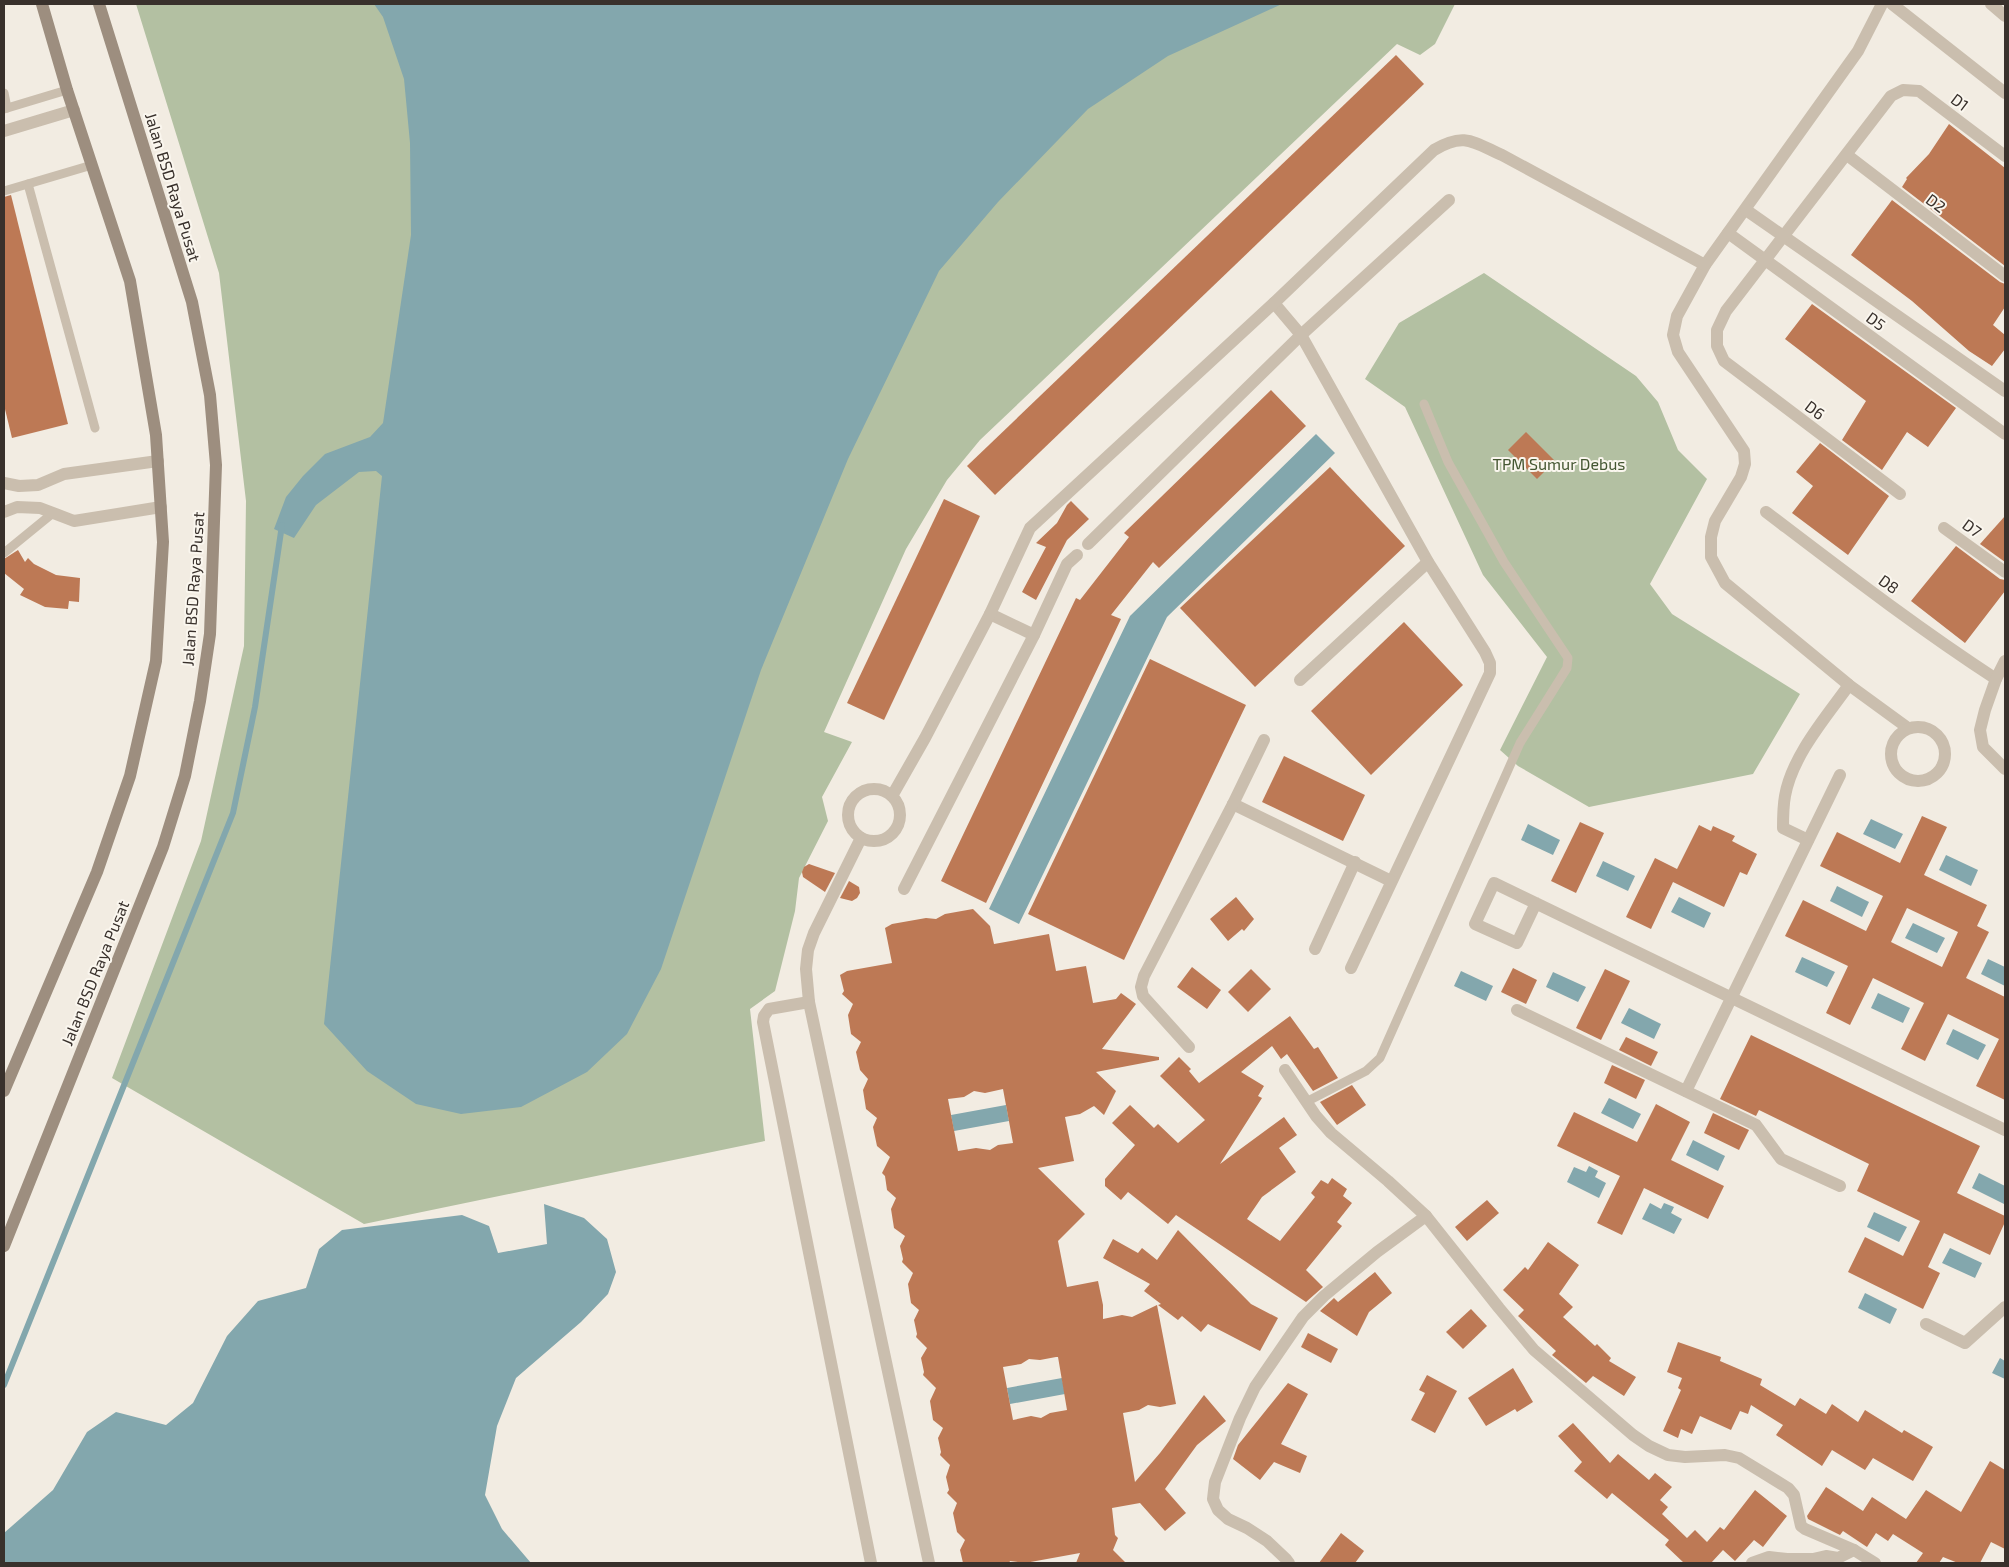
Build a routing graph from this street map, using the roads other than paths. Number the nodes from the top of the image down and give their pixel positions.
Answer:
1 (42, 4) edge
2 (99, 4) edge
3 (1882, 4) edge
4 (1892, 4) edge
5 (1991, 4) edge
6 (2005, 16) edge
7 (67, 90) junction
8 (4, 93) edge
9 (2005, 93) edge
10 (6, 108) edge
11 (74, 110) junction
12 (4, 132) edge
13 (1847, 155) junction
14 (2005, 156) edge
15 (92, 165) junction
16 (28, 184) junction
17 (4, 191) edge
18 (1449, 200) dead end
19 (1746, 210) junction
20 (1728, 233) junction
21 (1783, 236) junction
22 (1764, 260) junction
23 (1705, 265) junction
24 (2005, 276) edge
25 (1274, 303) junction
26 (1301, 335) junction
27 (2005, 391) edge
28 (1424, 404) dead end
29 (95, 428) dead end
30 (2005, 434) edge
31 (158, 461) junction
32 (4, 483) edge
33 (38, 485) junction
34 (1900, 494) dead end
35 (161, 507) junction
36 (40, 508) junction
37 (4, 512) edge
38 (1766, 512) dead end
39 (53, 513) junction
40 (1944, 528) dead end
41 (1088, 544) dead end
42 (4, 553) edge
43 (1077, 555) dead end
44 (1428, 562) junction
45 (2005, 572) edge
46 (990, 614) junction
47 (1034, 636) junction
48 (2005, 661) edge
49 (1996, 679) junction
50 (1300, 680) dead end
51 (1849, 685) junction
52 (1908, 728) junction
53 (1264, 740) dead end
54 (2005, 769) edge
55 (1840, 775) dead end
56 (892, 796) junction
57 (1233, 804) junction
58 (861, 838) junction
59 (1808, 840) junction
60 (1355, 862) junction
61 (1391, 881) junction
62 (904, 889) dead end
63 (1536, 903) junction
64 (1315, 949) dead end
65 (1351, 968) dead end
66 (1731, 998) junction
67 (809, 1002) junction
68 (1517, 1010) dead end
69 (1189, 1047) dead end
70 (1285, 1070) dead end
71 (4, 1091) edge
72 (1686, 1091) junction
73 (1306, 1102) junction
74 (2005, 1130) edge
75 (1840, 1186) dead end
76 (1426, 1216) junction
77 (4, 1246) edge
78 (2005, 1307) edge
79 (1926, 1324) dead end
80 (1854, 1550) junction
81 (872, 1563) edge
82 (929, 1563) edge
83 (1289, 1563) edge
84 (1752, 1563) edge
85 (1875, 1563) edge

1 - 7 main road, Jalan BSD Raya Pusat
2 - 77 main road, Jalan BSD Raya Pusat
3 - 19 street
4 - 9 street
5 - 6 street
7 - 10 lane
7 - 11 main road, Jalan BSD Raya Pusat
8 - 10 lane
11 - 12 street
11 - 15 main road, Jalan BSD Raya Pusat
13 - 14 street, D1
13 - 21 street
13 - 24 street, D2
15 - 16 lane
15 - 31 main road, Jalan BSD Raya Pusat
16 - 17 lane
16 - 29 lane
18 - 26 street
19 - 20 street
19 - 21 street, D5
20 - 22 street, D5
20 - 23 street
21 - 22 street
21 - 27 street, D5
22 - 30 street, D5
22 - 34 street, D6
23 - 25 street
23 - 51 street
25 - 26 street
25 - 46 street
26 - 41 street
26 - 44 street
28 - 73 lane
31 - 33 street
31 - 35 main road, Jalan BSD Raya Pusat
32 - 33 street
33 - 36 street
35 - 39 street
35 - 71 main road, Jalan BSD Raya Pusat
36 - 37 street
36 - 39 street
38 - 49 street, D8
39 - 42 lane
40 - 45 street, D7
43 - 47 street
44 - 50 street
44 - 61 street
46 - 47 street
46 - 56 street
47 - 62 street
48 - 49 street
49 - 54 street
51 - 52 street
51 - 59 street
52 - 52 street
53 - 57 street
55 - 59 street
56 - 58 street
56 - 58 street
57 - 60 street
57 - 69 street
58 - 67 street
59 - 66 street
60 - 61 street
60 - 64 street
61 - 65 street
63 - 63 street
63 - 66 street
66 - 72 street
66 - 74 street
67 - 81 street
67 - 82 street
68 - 72 street
70 - 73 street
72 - 75 street
73 - 76 street
76 - 80 street
76 - 83 street
78 - 79 street
80 - 84 street
80 - 85 street

